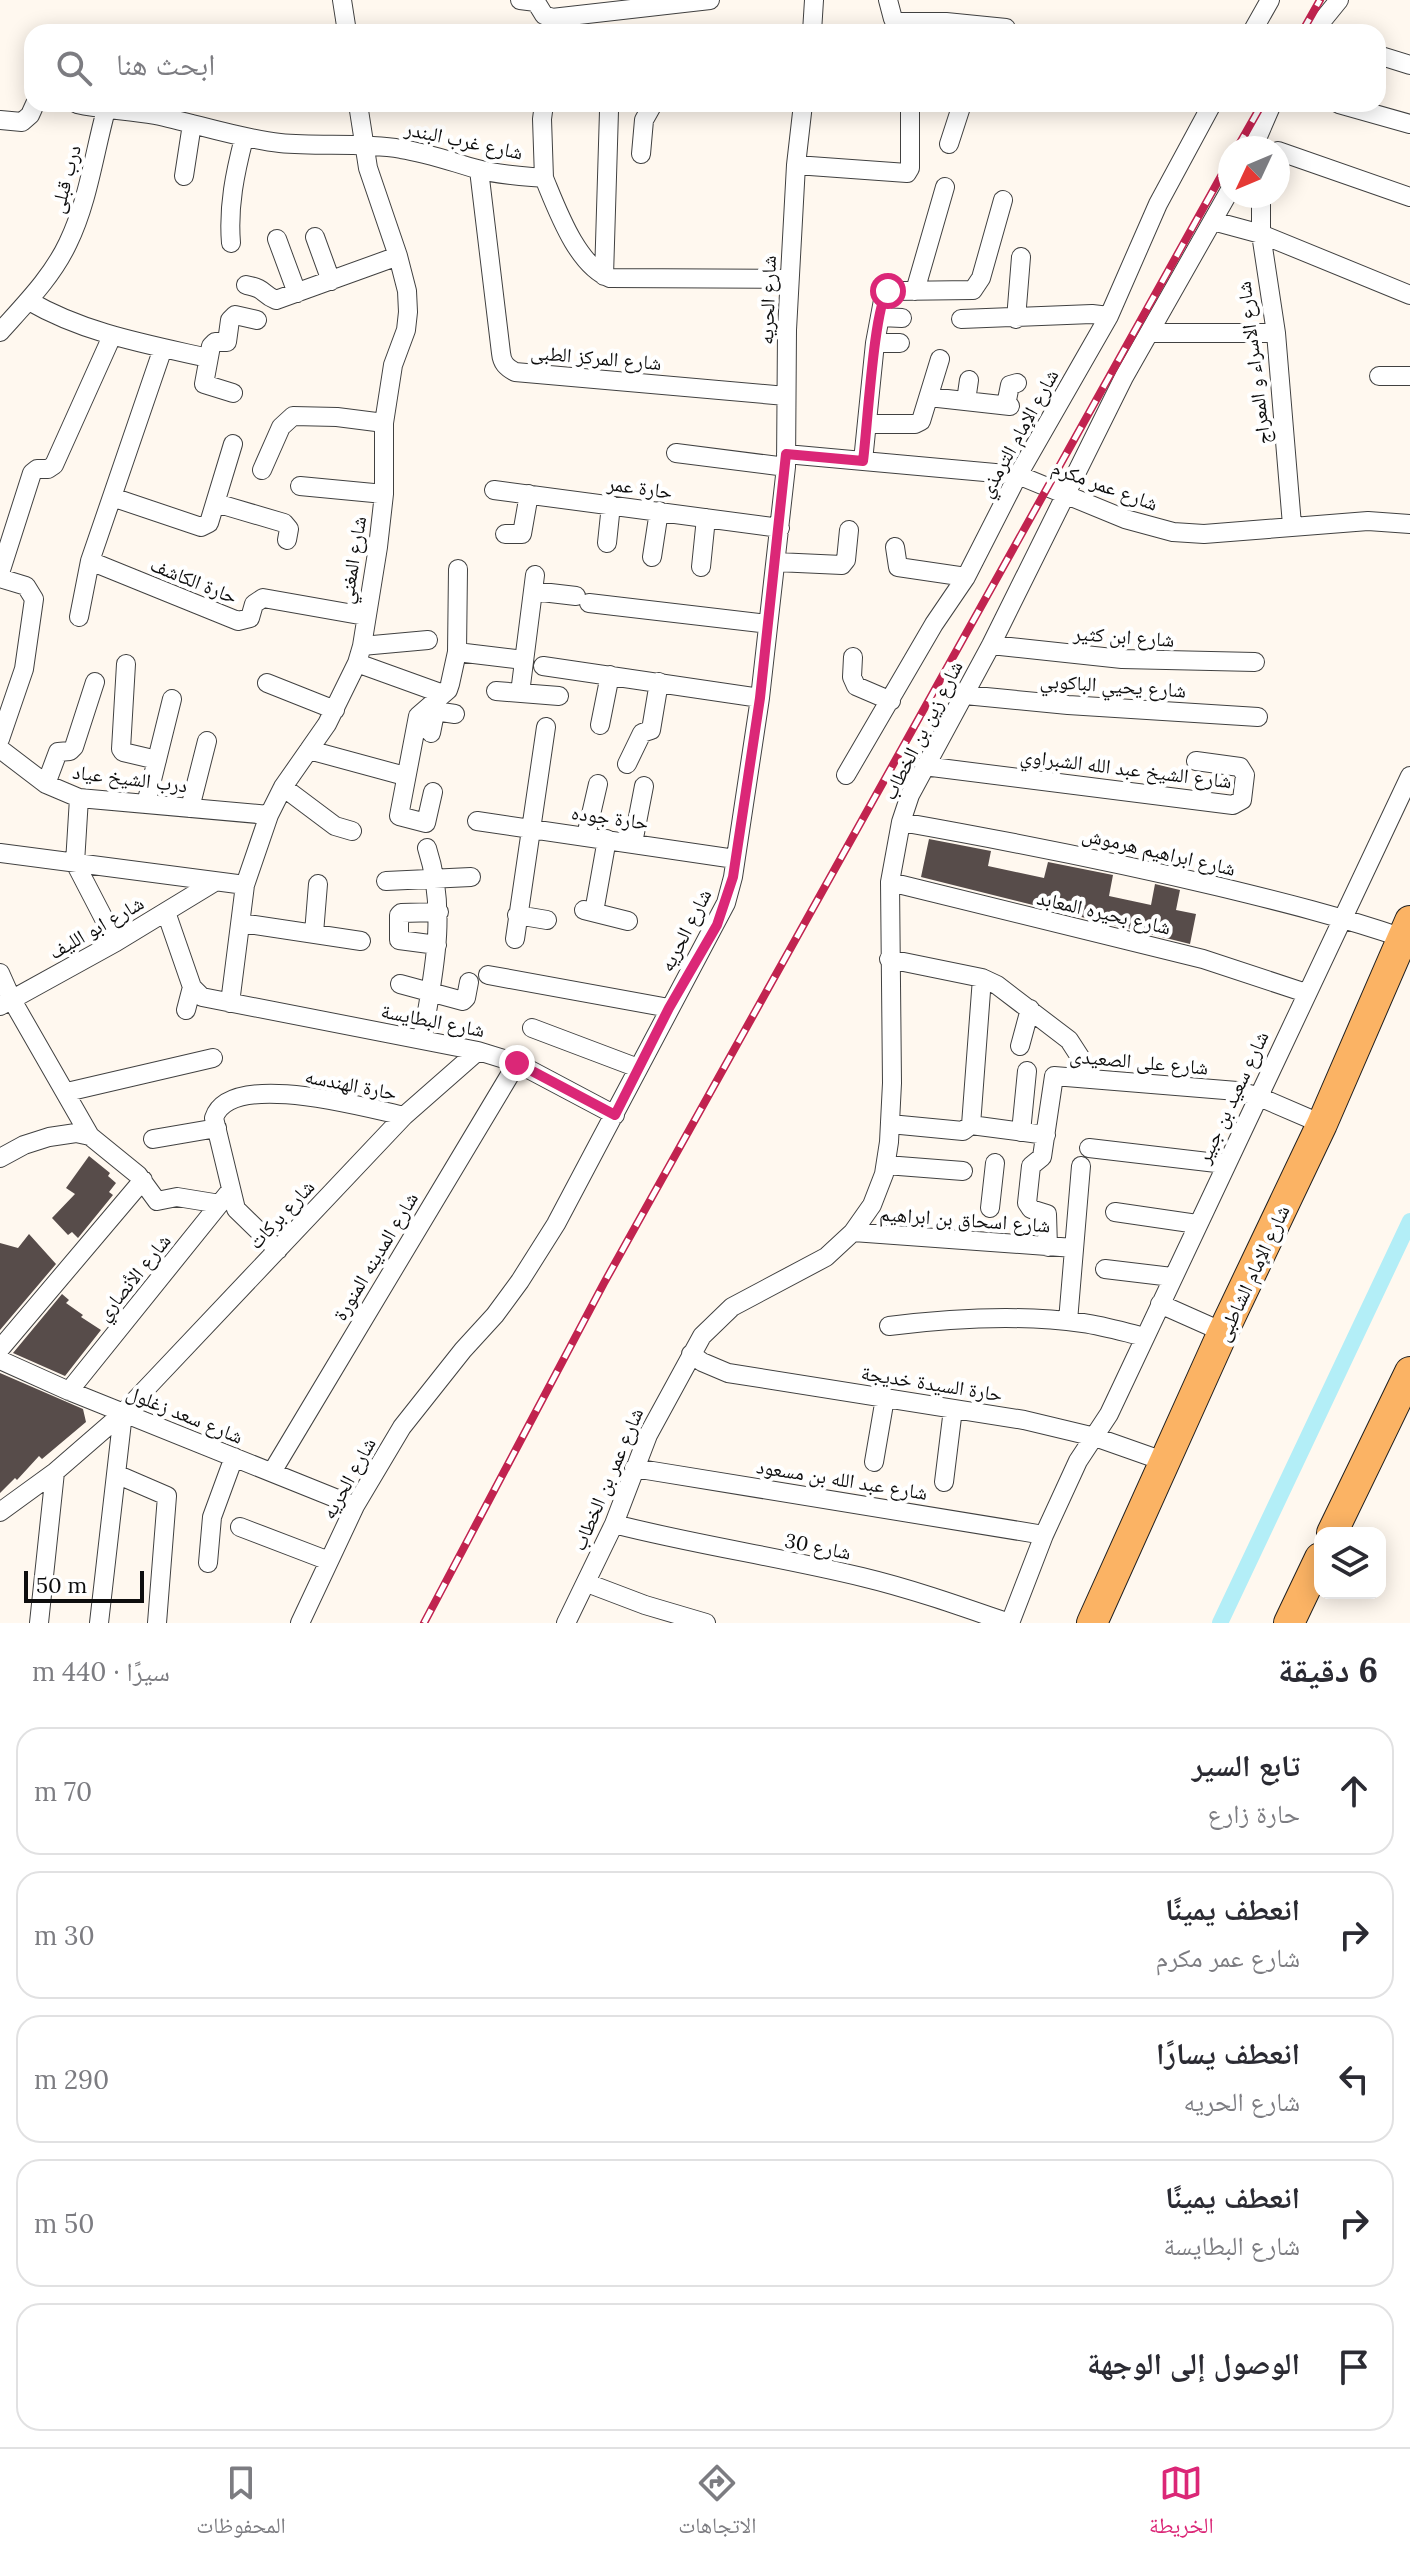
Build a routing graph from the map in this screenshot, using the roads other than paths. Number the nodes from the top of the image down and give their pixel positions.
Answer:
1 (342, 0) edge
2 (520, 0) edge
3 (710, 0) edge
4 (814, 0) edge
5 (888, 0) edge
6 (1270, 0) edge
7 (1339, 0) edge
8 (346, 24) edge
9 (812, 24) edge
10 (966, 24) edge
11 (1256, 24) edge
12 (1320, 24) edge
13 (1386, 58) edge
14 (1410, 65) edge
15 (31, 112) edge
16 (106, 112) edge
17 (129, 112) edge
18 (359, 112) edge
19 (543, 112) edge
20 (609, 112) edge
21 (648, 112) edge
22 (802, 112) edge
23 (910, 112) edge
24 (959, 112) edge
25 (1208, 112) edge
26 (1270, 112) edge
27 (1367, 112) edge
28 (0, 120) edge
29 (192, 124) junction
30 (1410, 124) edge
31 (1265, 136) edge
32 (244, 138) junction
33 (949, 144) dead end
34 (364, 145) junction
35 (641, 154) dead end
36 (1290, 156) edge
37 (796, 165) junction
38 (479, 170) junction
39 (184, 176) dead end
40 (544, 178) junction
41 (945, 187) dead end
42 (1410, 197) edge
43 (1003, 200) dead end
44 (1220, 208) edge
45 (1261, 208) edge
46 (1213, 221) junction
47 (1261, 234) junction
48 (315, 237) dead end
49 (277, 239) dead end
50 (231, 243) dead end
51 (398, 256) junction
52 (1021, 257) dead end
53 (604, 276) junction
54 (789, 279) junction
55 (331, 281) junction
56 (246, 285) dead end
57 (915, 291) junction
58 (297, 293) junction
59 (1410, 295) edge
60 (29, 301) junction
61 (1109, 316) junction
62 (880, 317) junction
63 (902, 318) dead end
64 (961, 319) dead end
65 (1016, 319) junction
66 (257, 320) dead end
67 (4, 322) edge
68 (1149, 333) junction
69 (1276, 333) junction
70 (112, 336) junction
71 (875, 343) junction
72 (900, 343) dead end
73 (163, 348) junction
74 (208, 358) junction
75 (940, 359) dead end
76 (1379, 376) dead end
77 (1410, 376) edge
78 (969, 380) dead end
79 (1017, 383) dead end
80 (233, 393) dead end
81 (786, 396) junction
82 (929, 397) junction
83 (966, 401) junction
84 (384, 423) junction
85 (869, 424) junction
86 (233, 444) dead end
87 (676, 453) dead end
88 (786, 460) junction
89 (863, 461) junction
90 (262, 470) dead end
91 (1018, 475) junction
92 (300, 486) dead end
93 (494, 490) dead end
94 (384, 494) junction
95 (529, 494) junction
96 (1066, 495) junction
97 (112, 497) junction
98 (216, 503) junction
99 (611, 505) junction
100 (659, 511) junction
101 (706, 518) junction
102 (1410, 524) edge
103 (1292, 525) junction
104 (780, 528) junction
105 (849, 530) dead end
106 (505, 534) dead end
107 (287, 540) dead end
108 (607, 543) dead end
109 (895, 547) dead end
110 (652, 557) dead end
111 (90, 561) junction
112 (776, 562) junction
113 (701, 567) dead end
114 (458, 569) dead end
115 (0, 575) edge
116 (966, 577) junction
117 (365, 616) junction
118 (79, 617) dead end
119 (768, 624) junction
120 (428, 640) dead end
121 (991, 645) junction
122 (457, 652) junction
123 (359, 654) junction
124 (853, 657) dead end
125 (524, 660) junction
126 (1255, 662) dead end
127 (126, 664) dead end
128 (543, 666) dead end
129 (610, 675) junction
130 (95, 682) dead end
131 (659, 682) junction
132 (267, 683) dead end
133 (496, 691) dead end
134 (520, 693) junction
135 (965, 695) junction
136 (559, 696) dead end
137 (760, 698) junction
138 (172, 699) dead end
139 (439, 701) junction
140 (891, 701) junction
141 (335, 710) junction
142 (455, 714) dead end
143 (1258, 717) dead end
144 (600, 725) dead end
145 (546, 727) dead end
146 (431, 733) dead end
147 (0, 739) edge
148 (207, 741) dead end
149 (0, 749) edge
150 (309, 750) junction
151 (157, 760) junction
152 (1196, 761) dead end
153 (627, 764) dead end
154 (924, 766) junction
155 (846, 775) dead end
156 (405, 776) junction
157 (1410, 776) edge
158 (598, 784) dead end
159 (644, 786) dead end
160 (283, 787) junction
161 (62, 792) junction
162 (433, 792) dead end
163 (146, 804) junction
164 (49, 808) dead end
165 (190, 808) junction
166 (269, 815) junction
167 (477, 821) dead end
168 (901, 822) junction
169 (531, 828) junction
170 (352, 831) dead end
171 (586, 836) junction
172 (607, 839) junction
173 (633, 843) junction
174 (427, 848) dead end
175 (0, 853) edge
176 (735, 859) junction
177 (382, 861) dead end
178 (75, 863) junction
179 (471, 877) dead end
180 (435, 878) junction
181 (890, 882) junction
182 (213, 883) junction
183 (318, 884) dead end
184 (245, 885) junction
185 (166, 912) junction
186 (439, 912) junction
187 (517, 915) junction
188 (1342, 917) junction
189 (547, 920) dead end
190 (628, 921) dead end
191 (241, 923) junction
192 (1406, 930) edge
193 (314, 933) junction
194 (515, 939) dead end
195 (361, 941) dead end
196 (116, 942) junction
197 (437, 945) junction
198 (889, 959) junction
199 (0, 973) edge
200 (488, 975) dead end
201 (982, 978) junction
202 (469, 982) dead end
203 (400, 984) dead end
204 (192, 987) junction
205 (430, 992) junction
206 (1306, 993) junction
207 (6, 1003) edge
208 (230, 1003) junction
209 (669, 1008) junction
210 (1030, 1009) junction
211 (186, 1010) dead end
212 (532, 1028) dead end
213 (422, 1040) junction
214 (1020, 1046) dead end
215 (478, 1051) junction
216 (213, 1058) dead end
217 (517, 1063) junction
218 (638, 1068) junction
219 (1027, 1071) dead end
220 (1081, 1077) junction
221 (67, 1092) junction
222 (1257, 1096) junction
223 (615, 1115) junction
224 (404, 1116) junction
225 (890, 1124) junction
226 (1322, 1124) junction
227 (971, 1125) junction
228 (217, 1128) junction
229 (1021, 1132) junction
230 (1046, 1135) junction
231 (90, 1136) junction
232 (153, 1139) dead end
233 (1089, 1148) dead end
234 (0, 1158) edge
235 (1225, 1164) junction
236 (886, 1165) junction
237 (1081, 1166) dead end
238 (963, 1171) dead end
239 (1030, 1175) junction
240 (143, 1180) junction
241 (225, 1197) junction
242 (990, 1208) dead end
243 (1115, 1212) dead end
244 (1197, 1224) junction
245 (853, 1232) junction
246 (1048, 1247) junction
247 (1074, 1248) junction
248 (278, 1250) junction
249 (1105, 1269) dead end
250 (1172, 1277) junction
251 (1160, 1304) junction
252 (1068, 1321) junction
253 (889, 1326) dead end
254 (1223, 1332) junction
255 (1145, 1337) junction
256 (0, 1349) edge
257 (691, 1354) junction
258 (0, 1360) edge
259 (1410, 1372) edge
260 (69, 1391) junction
261 (885, 1398) junction
262 (953, 1409) junction
263 (123, 1413) junction
264 (1095, 1437) junction
265 (234, 1457) junction
266 (874, 1462) dead end
267 (1166, 1462) junction
268 (634, 1468) junction
269 (55, 1472) junction
270 (272, 1472) junction
271 (116, 1474) junction
272 (944, 1482) dead end
273 (355, 1506) junction
274 (0, 1512) edge
275 (614, 1524) junction
276 (240, 1527) dead end
277 (1335, 1527) edge
278 (1044, 1535) junction
279 (329, 1561) junction
280 (208, 1563) dead end
281 (1314, 1571) edge
282 (587, 1583) junction
283 (39, 1623) edge
284 (99, 1623) edge
285 (157, 1623) edge
286 (300, 1623) edge
287 (566, 1623) edge
288 (706, 1623) edge
289 (1010, 1623) edge
290 (1092, 1623) edge
291 (1289, 1623) edge

1 - 8 street
2 - 3 street
4 - 9 street
5 - 10 street
6 - 11 street
7 - 12 street
13 - 14 street
15 - 28 street
16 - 60 street, درب قبلى
17 - 29 street, شارع غرب البندر
18 - 34 street, شارع المغني
19 - 40 street
20 - 53 street
21 - 35 street
22 - 37 street, شارع الحريه
23 - 37 street
24 - 33 street
25 - 61 street, شارع الإمام الترمذي
26 - 31 street
27 - 30 street
29 - 32 street, شارع غرب البندر
29 - 39 street
32 - 34 street, شارع غرب البندر
32 - 50 street
34 - 38 street, شارع غرب البندر
34 - 51 street, شارع المغني
36 - 42 street
37 - 54 street, شارع الحريه
38 - 40 street, شارع غرب البندر
38 - 81 street, شارع المركز الطبى
40 - 53 street, شارع غرب البندر
41 - 57 street
43 - 57 street
44 - 46 street, شارع زين بن الخطاب
45 - 47 street, شارع الاسراء و المعراج
46 - 47 street
46 - 68 street, شارع زين بن الخطاب
47 - 59 street
47 - 69 street, شارع الاسراء و المعراج
48 - 55 street
49 - 58 street
51 - 55 street
51 - 84 street, شارع المغني
52 - 65 street
53 - 54 street
54 - 81 street, شارع الحريه
55 - 58 street
56 - 58 street
57 - 62 street
60 - 67 street, درب قبلى
60 - 70 street
61 - 65 street
61 - 91 street, شارع الإمام الترمذي
62 - 63 street
62 - 71 street
64 - 65 street
66 - 74 street
68 - 69 street
68 - 96 street, شارع زين بن الخطاب
69 - 103 street, شارع الاسراء و المعراج
70 - 73 street
70 - 115 street
71 - 72 street
71 - 85 street
73 - 74 street
73 - 97 street
74 - 80 street
75 - 82 street
76 - 77 street
78 - 83 street
79 - 83 street
81 - 88 street, شارع الحريه
82 - 83 street
82 - 85 street
84 - 90 street
84 - 94 street, شارع المغني
85 - 89 street
86 - 98 street
87 - 88 street, شارع عمر مكرم
88 - 89 street, شارع عمر مكرم
88 - 104 street, شارع الحريه
89 - 91 street, شارع عمر مكرم
91 - 96 street, شارع عمر مكرم
91 - 116 street, شارع الإمام الترمذي
92 - 94 street
93 - 95 street, حارة عمر
94 - 117 street, شارع المغني
95 - 99 street, حارة عمر
95 - 106 street
96 - 103 street, شارع عمر مكرم
96 - 121 street, شارع زين بن الخطاب
97 - 98 street
97 - 111 street
98 - 107 street
99 - 100 street, حارة عمر
99 - 108 street
100 - 101 street, حارة عمر
100 - 110 street
101 - 104 street, حارة عمر
101 - 113 street
102 - 103 street, شارع عمر مكرم
104 - 112 street, شارع الحريه
105 - 112 street
109 - 116 street
111 - 117 street, حارة الكاشف
111 - 118 street
112 - 119 street, شارع الحريه
114 - 122 street
115 - 147 street
116 - 140 street, شارع الإمام الترمذي
117 - 123 street, شارع المغني
119 - 125 street
119 - 137 street, شارع الحريه
120 - 123 street
121 - 126 street, شارع ابن كثير
121 - 135 street, شارع زين بن الخطاب
122 - 125 street
122 - 139 street
123 - 139 street
123 - 141 street, شارع المغني
124 - 140 street
125 - 134 street
127 - 151 street
128 - 129 street
129 - 131 street
129 - 144 street
130 - 161 street
131 - 137 street
131 - 153 street
132 - 141 street
133 - 134 street
134 - 136 street
135 - 143 street, شارع يحيي الباكوبي
135 - 154 street, شارع زين بن الخطاب
137 - 176 street, شارع الحريه
138 - 151 street
139 - 142 street
139 - 146 street
139 - 156 street
140 - 155 street, شارع الإمام الترمذي
141 - 150 street, شارع المغني
145 - 169 street
148 - 165 street
149 - 161 street, درب الشيخ عياد
150 - 156 street
150 - 160 street, شارع المغني
151 - 163 street
152 - 154 street, شارع الشيخ عبد الله الشبراوي
154 - 168 street, شارع زين بن الخطاب
156 - 162 street
157 - 188 street, شارع سعيد بن جبير
158 - 171 street
159 - 173 street
160 - 166 street, شارع المغني
160 - 170 street
161 - 163 street, درب الشيخ عياد
161 - 164 street
161 - 178 street
163 - 165 street, درب الشيخ عياد
165 - 166 street, درب الشيخ عياد
166 - 184 street, شارع المغني
167 - 169 street, حارة جوده
168 - 181 street, شارع زين بن الخطاب
168 - 188 street, شارع ابراهيم هرموش
169 - 171 street, حارة جوده
169 - 187 street
171 - 172 street, حارة جوده
172 - 173 street, حارة جوده
172 - 190 street
173 - 176 street, حارة جوده
174 - 180 street
175 - 178 street
176 - 209 street, شارع الحريه
177 - 180 street
178 - 182 street
178 - 196 street
179 - 180 street
180 - 186 street
181 - 198 street, شارع زين بن الخطاب
181 - 206 street, شارع بحيره المعابد
182 - 184 street
182 - 185 street, شارع ابو الليف
183 - 193 street
184 - 191 street, شارع المغني
185 - 196 street, شارع ابو الليف
185 - 204 street
186 - 197 street
186 - 197 street
187 - 189 street
187 - 194 street
188 - 192 street, شارع ابراهيم هرموش
188 - 206 street, شارع سعيد بن جبير
191 - 193 street
191 - 208 street, شارع المغني
192 - 226 main road, شارع الإمام الشاطبى
193 - 195 street
196 - 207 street, شارع ابو الليف
197 - 205 street
198 - 201 street
198 - 225 street, شارع زين بن الخطاب
199 - 207 street
200 - 209 street
201 - 210 street
201 - 227 street
202 - 205 street
203 - 205 street
204 - 208 street, شارع البطايسة
204 - 211 street
205 - 213 street
206 - 222 street, شارع سعيد بن جبير
207 - 221 street
208 - 213 street, شارع البطايسة
209 - 218 street, شارع الحريه
210 - 214 street
210 - 220 street
212 - 218 street
213 - 215 street, شارع البطايسة
215 - 217 street, شارع البطايسة
215 - 224 street, شارع بركات
216 - 221 street
217 - 223 street, شارع البطايسة
217 - 270 street, شارع المدينه المنورة
218 - 223 street, شارع الحريه
219 - 229 street
220 - 222 street, شارع على الصعيدى
220 - 230 street, شارع على الصعيدى
221 - 231 street
222 - 226 street, شارع على الصعيدى
222 - 235 street, شارع سعيد بن جبير
223 - 273 street, شارع الحريه
224 - 228 street, حارة الهندسه
224 - 248 street, شارع بركات
225 - 227 street
225 - 236 street, شارع زين بن الخطاب
226 - 254 main road, شارع الإمام الشاطبى
227 - 229 street
228 - 232 street
228 - 241 street
229 - 230 street
230 - 239 street
231 - 234 street
231 - 240 street
233 - 235 street
235 - 244 street, شارع سعيد بن جبير
236 - 238 street
236 - 245 street, شارع زين بن الخطاب
237 - 247 street
239 - 242 street
239 - 246 street
240 - 241 street
240 - 256 street
241 - 248 street
241 - 260 street, شارع الأنصاري
243 - 244 street
244 - 250 street, شارع سعيد بن جبير
245 - 246 street, شارع اسحاق بن ابراهيم
245 - 257 street, شارع زين بن الخطاب
246 - 247 street, شارع اسحاق بن ابراهيم
247 - 252 street
248 - 263 street, شارع بركات
249 - 250 street
250 - 251 street, شارع سعيد بن جبير
251 - 254 street
251 - 255 street, شارع سعيد بن جبير
252 - 253 street
252 - 255 street
254 - 267 main road, شارع الإمام الشاطبى
255 - 264 street, شارع سعيد بن جبير
257 - 261 street, حارة السيدة خديجة
257 - 268 street, شارع عمر بن الخطاب
258 - 260 street, شارع سعد زغلول
259 - 277 main road
260 - 263 street, شارع سعد زغلول
261 - 262 street, حارة السيدة خديجة
261 - 266 street
262 - 264 street, حارة السيدة خديجة
262 - 272 street
263 - 265 street, شارع سعد زغلول
263 - 269 street, شارع بركات
263 - 271 street
264 - 267 street, حارة السيدة خديجة
264 - 278 street, شارع سعيد بن جبير
265 - 270 street, شارع سعد زغلول
265 - 280 street
267 - 290 main road, شارع الإمام الشاطبى
268 - 275 street, شارع عمر بن الخطاب
268 - 278 street, شارع عبد الله بن مسعود
269 - 274 street, شارع بركات
269 - 283 street
270 - 273 street, شارع سعد زغلول
271 - 284 street
271 - 285 street
273 - 279 street, شارع الحريه
275 - 282 street, شارع عمر بن الخطاب
275 - 289 street, شارع 30
276 - 279 street
278 - 289 street, شارع سعيد بن جبير
279 - 286 street, شارع الحريه
281 - 291 main road
282 - 287 street, شارع عمر بن الخطاب
282 - 288 street

